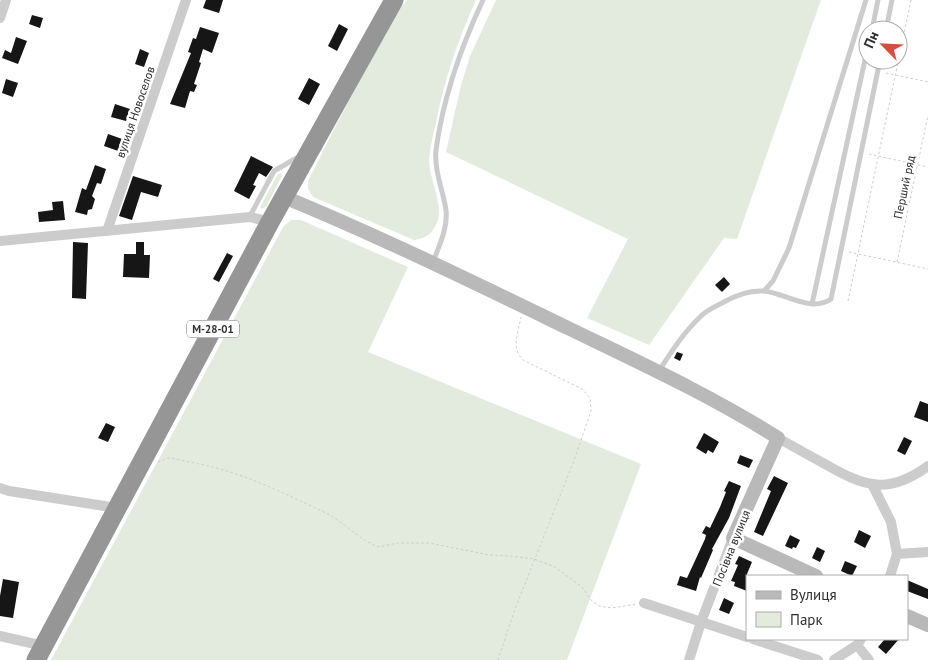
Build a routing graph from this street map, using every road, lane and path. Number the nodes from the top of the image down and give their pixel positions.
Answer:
1 (6, 0) edge
2 (186, 0) edge
3 (394, 0) edge
4 (483, 0) edge
5 (866, 0) edge
6 (878, 0) edge
7 (892, 0) edge
8 (911, 0) edge
9 (0, 18) edge
10 (874, 20) edge
11 (888, 20) edge
12 (863, 70) edge
13 (878, 71) joint
14 (896, 75) junction
15 (928, 82) edge
16 (928, 115) edge
17 (309, 151) junction
18 (861, 152) junction
19 (879, 156) junction
20 (918, 165) junction
21 (928, 167) edge
22 (284, 197) junction
23 (250, 217) junction
24 (270, 222) junction
25 (107, 231) junction
26 (0, 241) edge
27 (841, 250) junction
28 (858, 254) junction
29 (433, 262) junction
30 (897, 262) junction
31 (928, 269) edge
32 (764, 291) junction
33 (848, 301) dead end
34 (812, 304) junction
35 (523, 306) junction
36 (659, 372) junction
37 (778, 438) junction
38 (140, 464) junction
39 (928, 466) edge
40 (872, 484) junction
41 (0, 488) edge
42 (117, 508) junction
43 (733, 538) junction
44 (928, 552) edge
45 (897, 554) junction
46 (534, 559) junction
47 (814, 575) edge
48 (890, 575) edge
49 (644, 602) joint
50 (908, 616) edge
51 (701, 622) junction
52 (928, 625) edge
53 (0, 636) edge
54 (746, 637) edge
55 (756, 640) edge
56 (859, 642) edge
57 (40, 653) edge
58 (498, 660) edge
59 (688, 660) edge
60 (818, 660) edge
61 (834, 660) edge
62 (869, 660) edge

1 - 9 street
2 - 25 street, вулиця Новоселов
3 - 17 highway, М-28-01
4 - 29 lane
5 - 32 lane
6 - 10 lane
7 - 11 lane
8 - 14 path
12 - 34 lane
13 - 14 path
13 - 18 lane
14 - 15 path
14 - 19 path
16 - 20 path, Перший ряд
17 - 22 highway, М-28-01
17 - 23 lane
18 - 19 path
18 - 27 lane
19 - 20 path
19 - 28 path
20 - 21 path
20 - 30 path, Перший ряд
22 - 24 highway, М-28-01
22 - 29 street
23 - 24 street
23 - 25 street
24 - 38 highway, М-28-01
25 - 26 street
27 - 28 path
27 - 34 lane
28 - 30 path
28 - 33 path
29 - 35 street
30 - 31 path
32 - 34 lane
32 - 36 lane
35 - 36 street
35 - 46 path
36 - 37 street
37 - 40 street
37 - 43 street, Посівна вулиця
38 - 42 highway, М-28-01
38 - 46 path
39 - 40 street
40 - 45 street
41 - 42 street
42 - 57 highway, М-28-01
43 - 47 street
43 - 51 street, Посівна вулиця
44 - 45 street
45 - 48 street
46 - 49 path
46 - 58 path
49 - 51 street
50 - 52 street
51 - 54 street
51 - 59 street, Посівна вулиця
53 - 57 street
55 - 60 street
56 - 61 street
56 - 62 street

